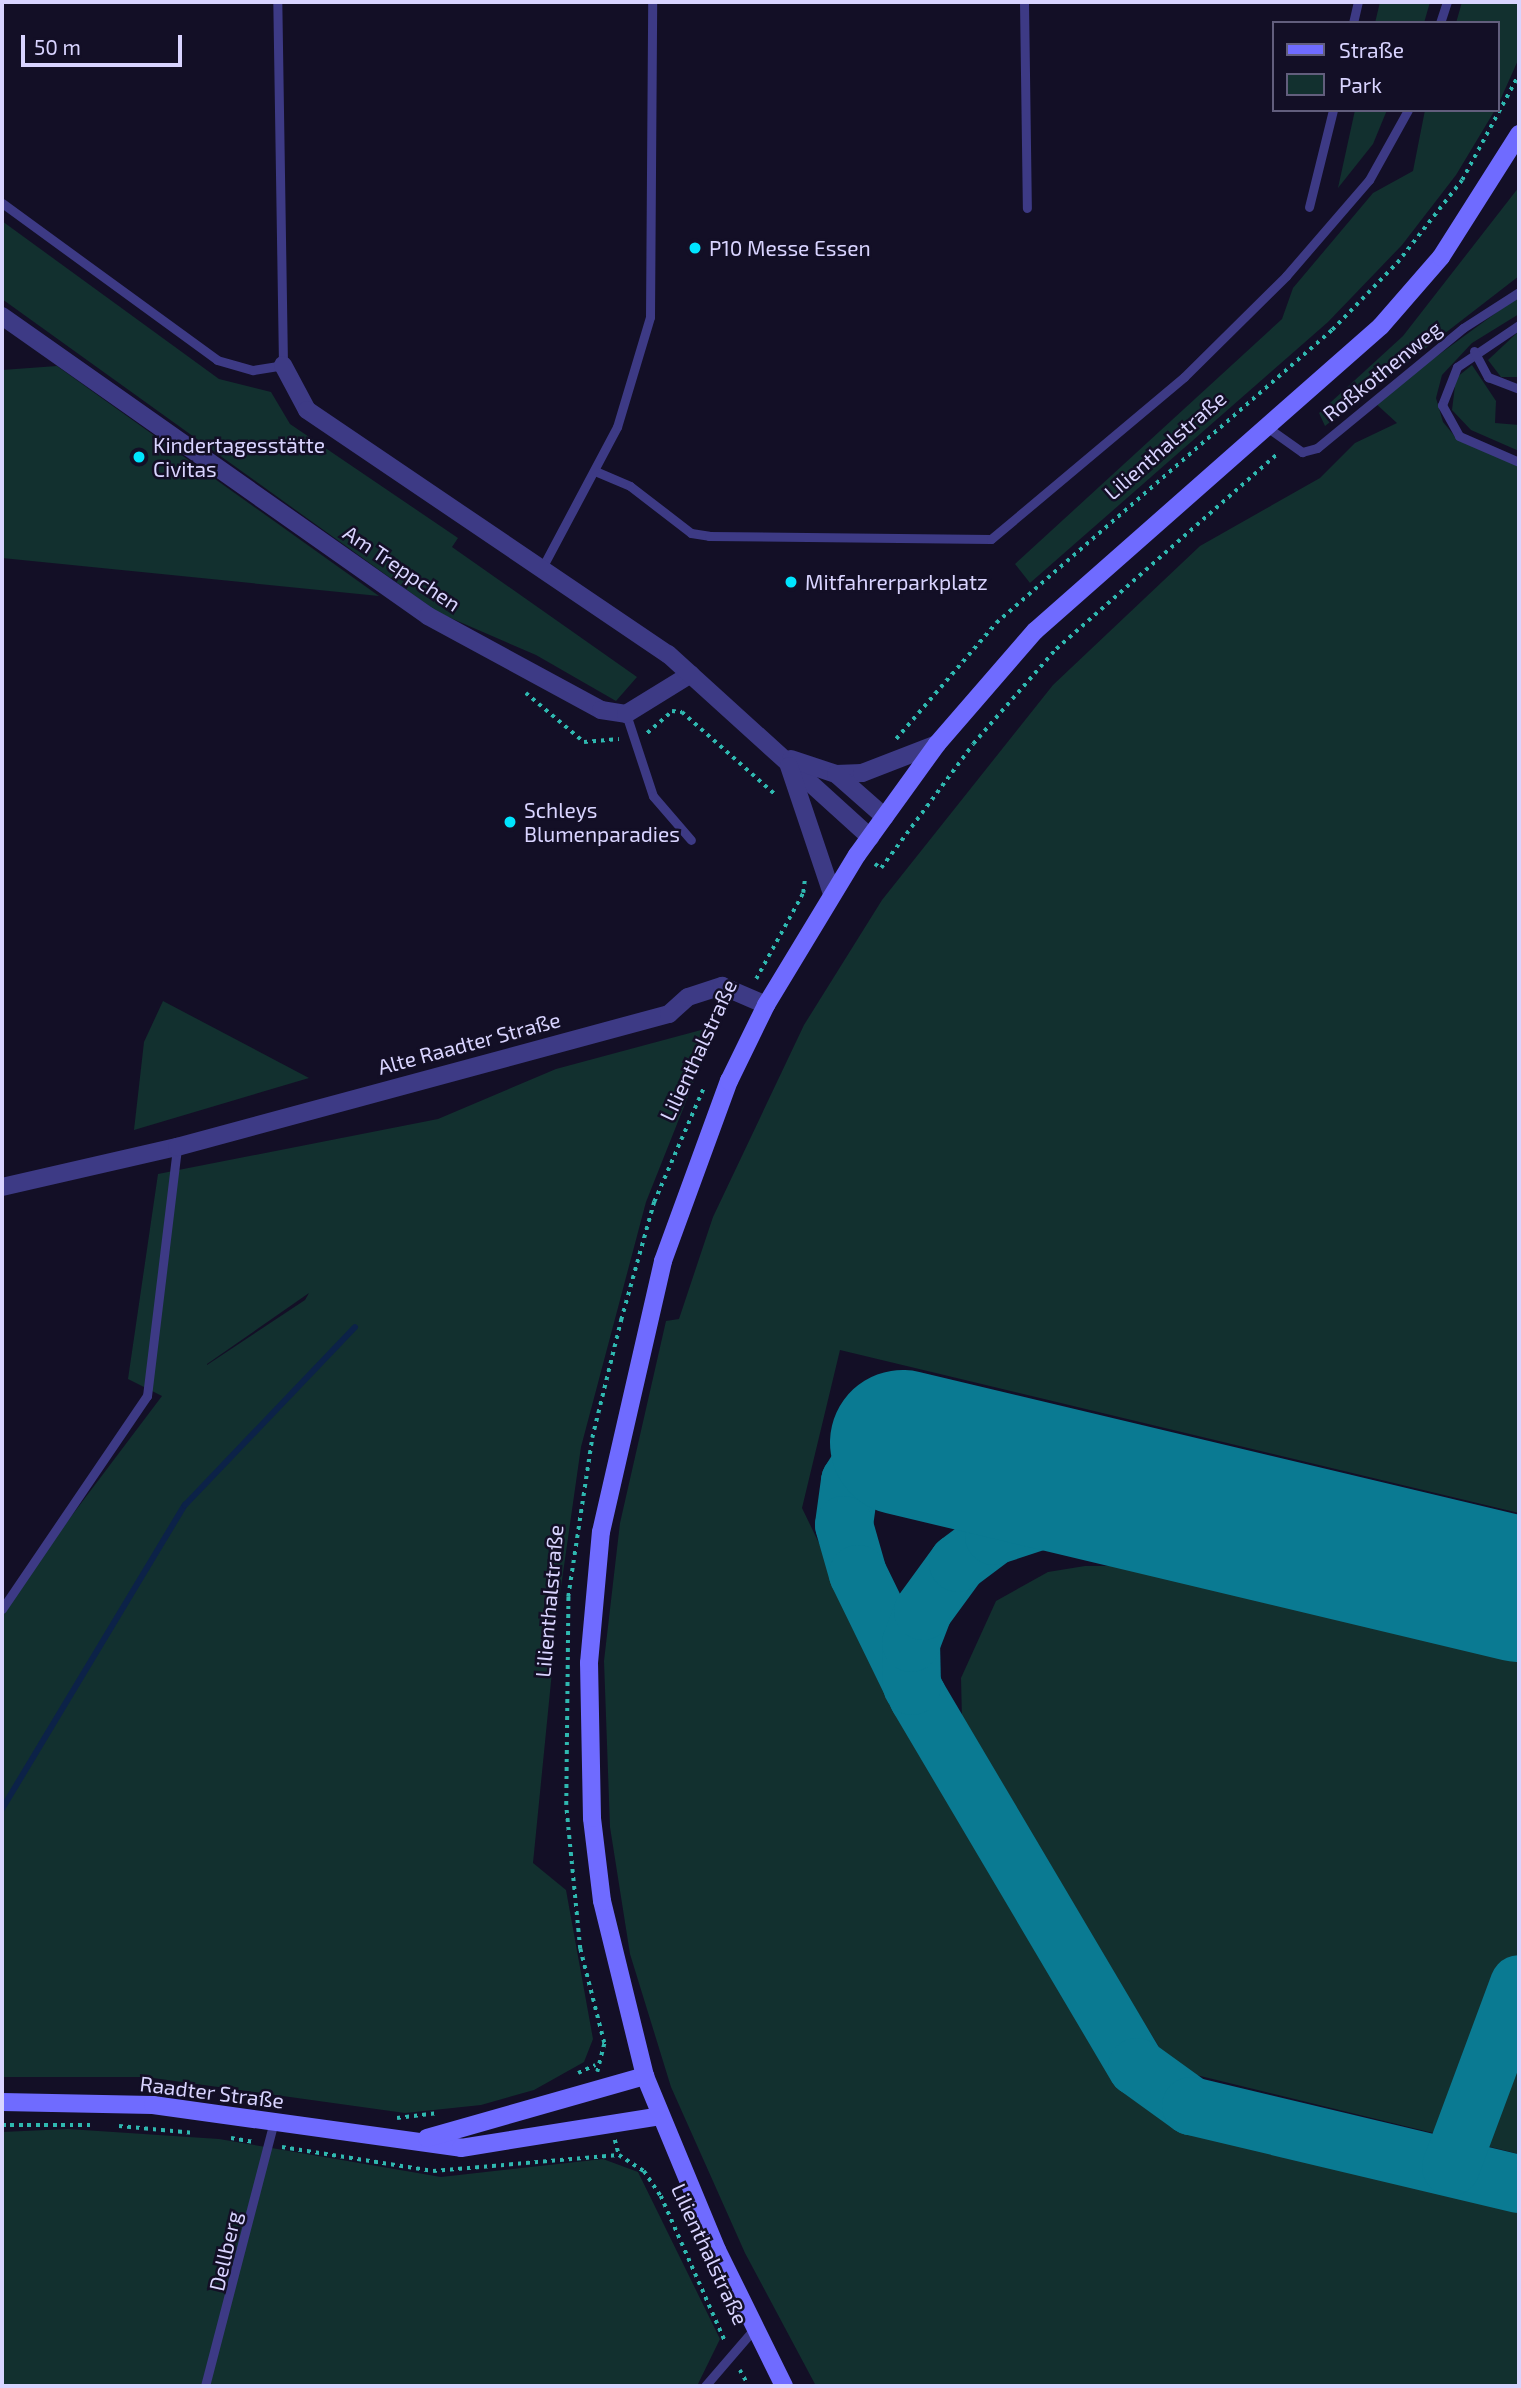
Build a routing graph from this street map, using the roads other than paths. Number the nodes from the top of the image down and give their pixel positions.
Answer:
1 (277, 2) edge
2 (652, 2) edge
3 (1024, 2) edge
4 (1358, 2) edge
5 (1447, 2) edge
6 (1353, 21) edge
7 (1441, 21) edge
8 (1333, 112) edge
9 (1407, 112) edge
10 (1519, 134) edge
11 (2, 203) edge
12 (1309, 207) dead end
13 (1027, 208) dead end
14 (1519, 292) edge
15 (2, 316) edge
16 (1519, 324) edge
17 (1474, 351) junction
18 (283, 365) junction
19 (1519, 389) edge
20 (1268, 428) junction
21 (1519, 462) edge
22 (595, 471) junction
23 (542, 568) junction
24 (691, 674) junction
25 (626, 714) junction
26 (937, 744) junction
27 (785, 756) junction
28 (836, 774) junction
29 (885, 817) junction
30 (870, 837) junction
31 (691, 840) dead end
32 (832, 894) junction
33 (766, 1005) junction
34 (177, 1147) junction
35 (2, 1187) edge
36 (2, 1609) edge
37 (645, 2076) junction
38 (2, 2102) edge
39 (660, 2116) junction
40 (274, 2122) junction
41 (416, 2140) junction
42 (754, 2329) junction
43 (205, 2386) edge
44 (705, 2386) edge
45 (783, 2386) edge

1 - 18 lane
2 - 22 lane
3 - 13 lane
4 - 6 lane
5 - 7 lane
8 - 12 lane
9 - 22 lane
10 - 20 main road, Lilienthalstraße
11 - 18 lane
14 - 20 lane, Roßkothenweg
15 - 25 street, Am Treppchen
16 - 17 lane
17 - 19 lane
17 - 21 lane
18 - 23 street
20 - 26 main road, Lilienthalstraße
22 - 23 lane
23 - 24 street
24 - 25 street
24 - 27 street
25 - 31 lane
26 - 28 street
26 - 29 main road, Lilienthalstraße
27 - 28 street
27 - 30 street
27 - 32 street
28 - 29 street
29 - 30 main road, Lilienthalstraße
30 - 32 main road, Lilienthalstraße
32 - 33 main road, Lilienthalstraße
33 - 34 street, Alte Raadter Straße
33 - 37 main road, Lilienthalstraße
34 - 35 street, Alte Raadter Straße
34 - 36 lane
37 - 39 main road, Lilienthalstraße
37 - 41 main road, Raadter Straße
38 - 40 main road, Raadter Straße
39 - 41 main road, Raadter Straße
39 - 42 main road, Lilienthalstraße
40 - 41 main road, Raadter Straße
40 - 43 lane, Dellberg
42 - 44 lane
42 - 45 main road, Lilienthalstraße

